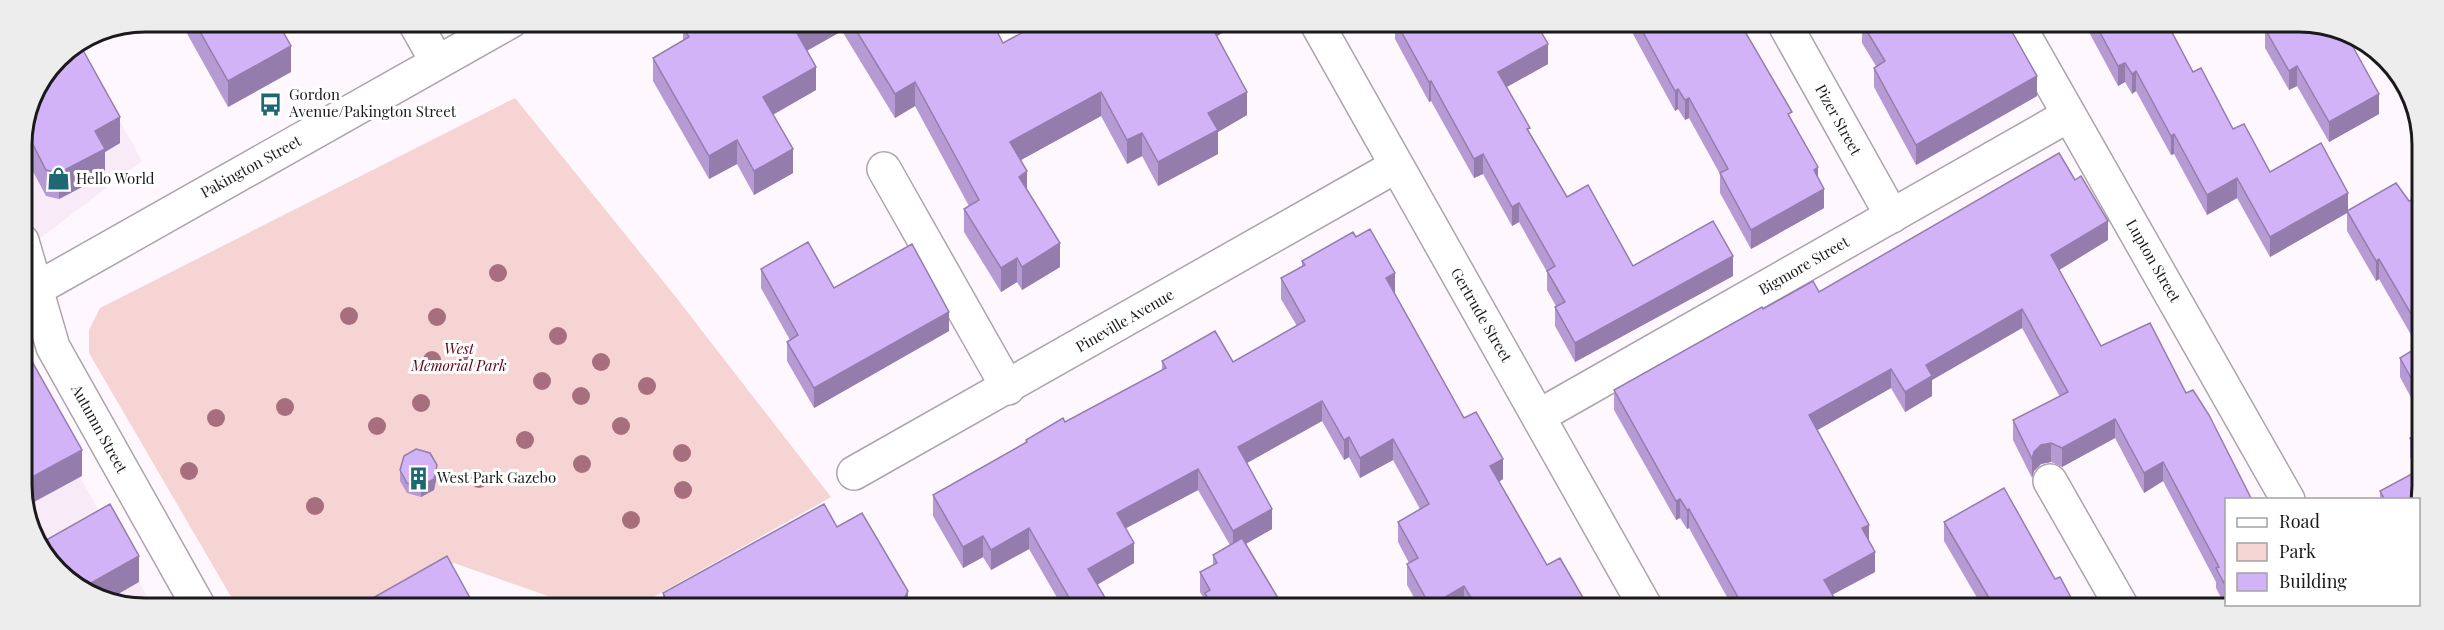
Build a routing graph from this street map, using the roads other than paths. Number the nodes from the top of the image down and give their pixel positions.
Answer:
1 (420, 32) edge
2 (491, 32) edge
3 (1322, 32) edge
4 (1789, 32) edge
5 (2022, 32) edge
6 (437, 62) junction
7 (2069, 115) junction
8 (1396, 166) junction
9 (884, 169) dead end
10 (1892, 216) junction
11 (32, 290) edge
12 (32, 299) edge
13 (1008, 388) junction
14 (1539, 416) junction
15 (854, 473) dead end
16 (2050, 481) dead end
17 (2287, 498) edge
18 (194, 598) edge
19 (1640, 598) edge
20 (2117, 598) edge

1 - 6 street
2 - 6 street, Pakington Street
3 - 8 street, Gertrude Street
4 - 10 street, Pizer Street
5 - 7 street, Lupton Street
6 - 11 street, Pakington Street
7 - 10 street, Bigmore Street
7 - 17 street, Lupton Street
8 - 13 street, Pineville Avenue
8 - 14 street, Gertrude Street
9 - 13 street
10 - 14 street, Bigmore Street
12 - 18 street, Autumn Street
13 - 15 street, Pineville Avenue
14 - 19 street, Gertrude Street
16 - 20 street

